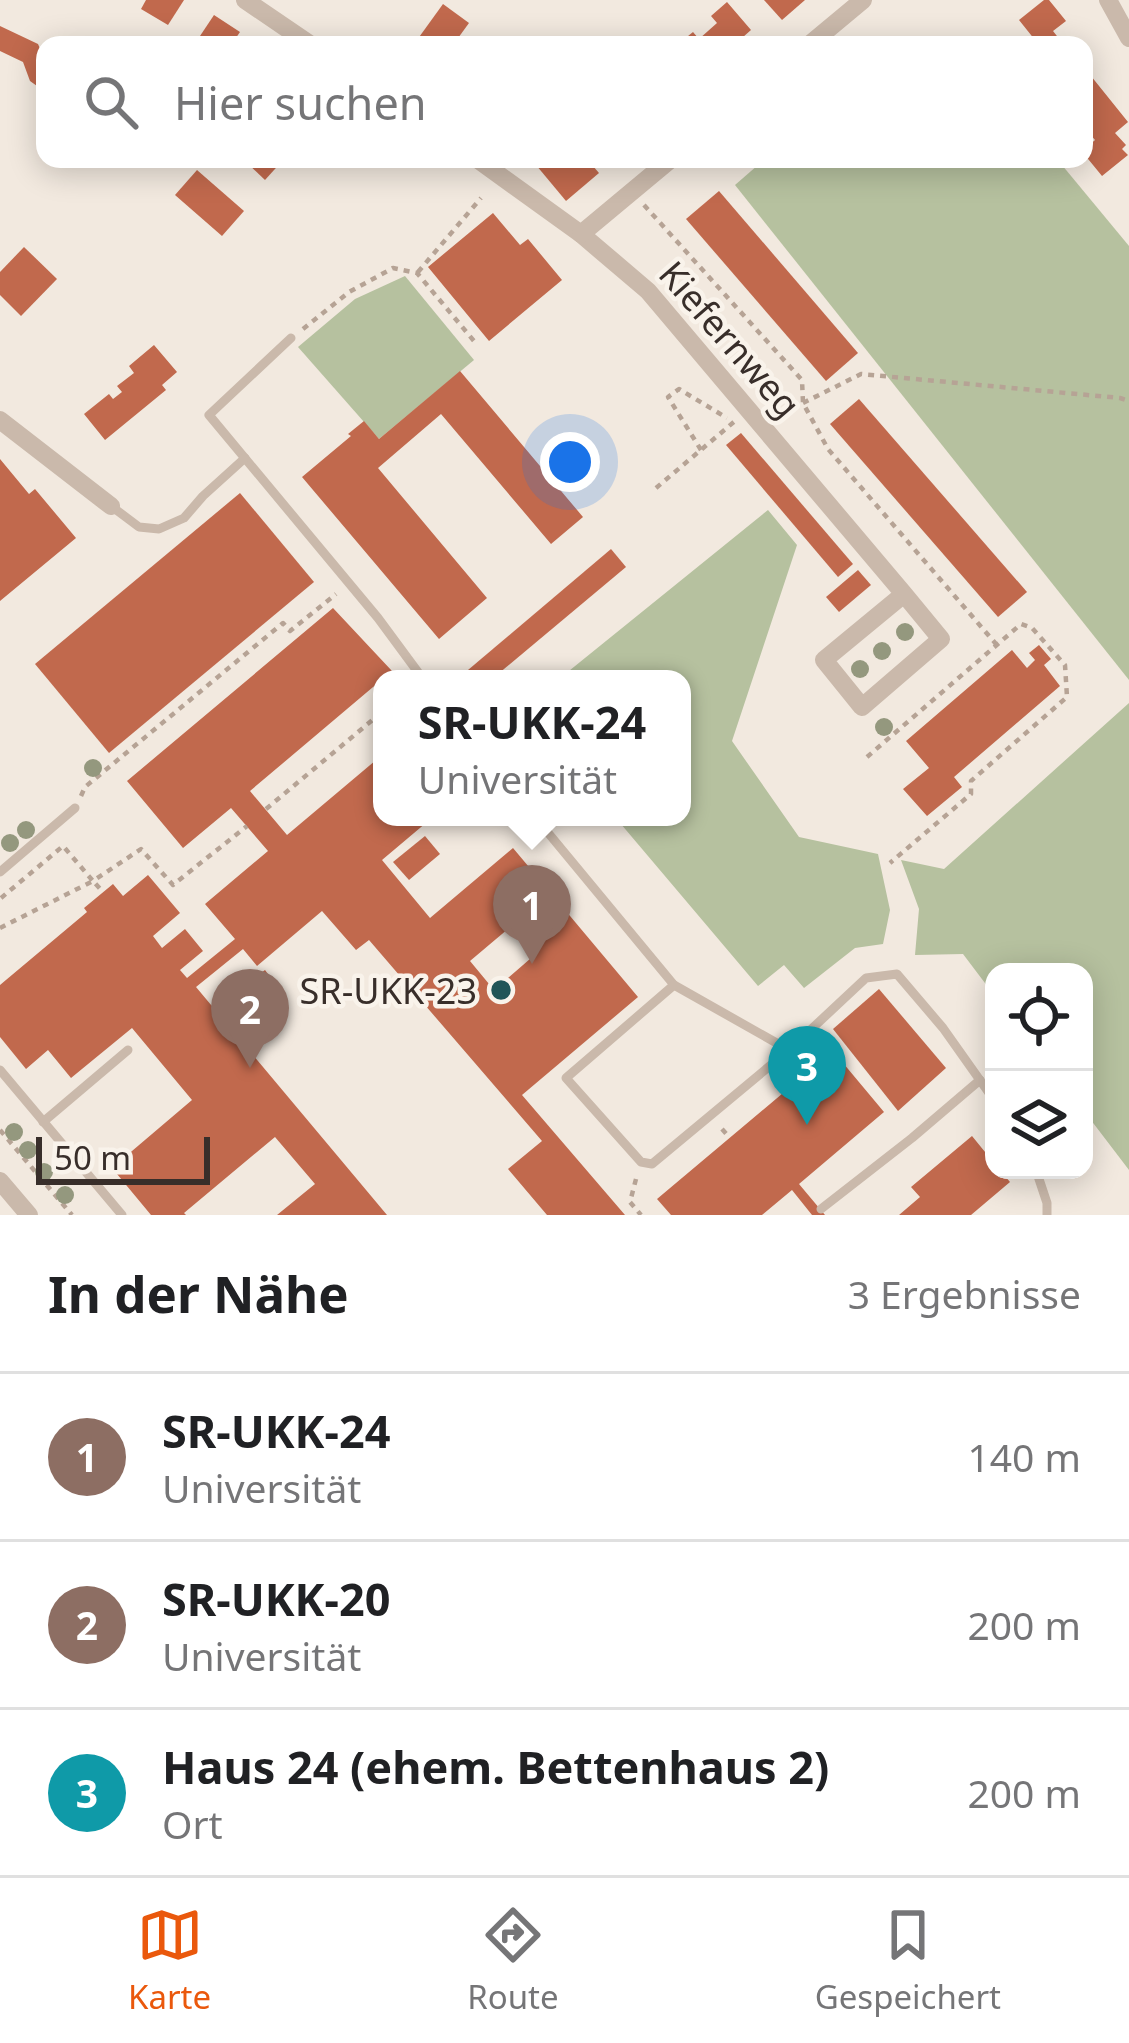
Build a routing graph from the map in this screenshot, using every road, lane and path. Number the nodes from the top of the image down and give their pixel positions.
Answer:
1 (245, 0) edge
2 (863, 0) edge
3 (1108, 0) edge
4 (298, 36) edge
5 (820, 36) edge
6 (1129, 38) edge
7 (489, 168) edge
8 (660, 168) edge
9 (632, 191) junction
10 (481, 198) dead end
11 (581, 234) junction
12 (417, 273) junction
13 (291, 338) joint
14 (474, 341) dead end
15 (1129, 401) edge
16 (803, 403) junction
17 (0, 420) edge
18 (700, 450) junction
19 (244, 458) junction
20 (656, 488) dead end
21 (111, 506) joint
22 (350, 583) junction
23 (904, 593) junction
24 (996, 644) junction
25 (416, 670) edge
26 (373, 720) edge
27 (867, 757) dead end
28 (75, 808) joint
29 (266, 809) dead end
30 (247, 826) dead end
31 (542, 826) edge
32 (890, 863) dead end
33 (0, 872) edge
34 (93, 881) junction
35 (103, 892) dead end
36 (0, 898) edge
37 (0, 928) edge
38 (674, 985) junction
39 (128, 1050) dead end
40 (789, 1050) junction
41 (0, 1070) edge
42 (980, 1080) junction
43 (985, 1087) edge
44 (44, 1122) junction
45 (0, 1130) edge
46 (641, 1162) junction
47 (1039, 1179) edge
48 (0, 1181) edge
49 (820, 1209) dead end
50 (29, 1215) edge
51 (72, 1215) edge
52 (122, 1215) edge
53 (640, 1215) edge
54 (1047, 1215) edge

1 - 4 street
2 - 5 street
3 - 6 street
7 - 11 street, Kiefernweg
8 - 9 street
9 - 11 street
9 - 16 path
10 - 12 path
11 - 23 street, Kiefernweg
12 - 13 path
12 - 14 path
13 - 19 lane
15 - 16 path
16 - 24 path
17 - 21 street
18 - 18 path
18 - 20 path
19 - 21 lane
19 - 22 lane
22 - 25 lane
22 - 28 path
23 - 23 street, Kiefernweg
24 - 27 path
24 - 32 path
26 - 29 path
28 - 33 lane
30 - 34 path
31 - 38 lane
34 - 35 path
34 - 36 path
34 - 37 path
38 - 40 lane
38 - 46 lane
39 - 44 lane
40 - 42 lane
40 - 46 lane
41 - 44 lane
42 - 43 lane
42 - 49 lane
44 - 52 lane
45 - 51 path
46 - 53 path
47 - 54 lane
48 - 50 street

